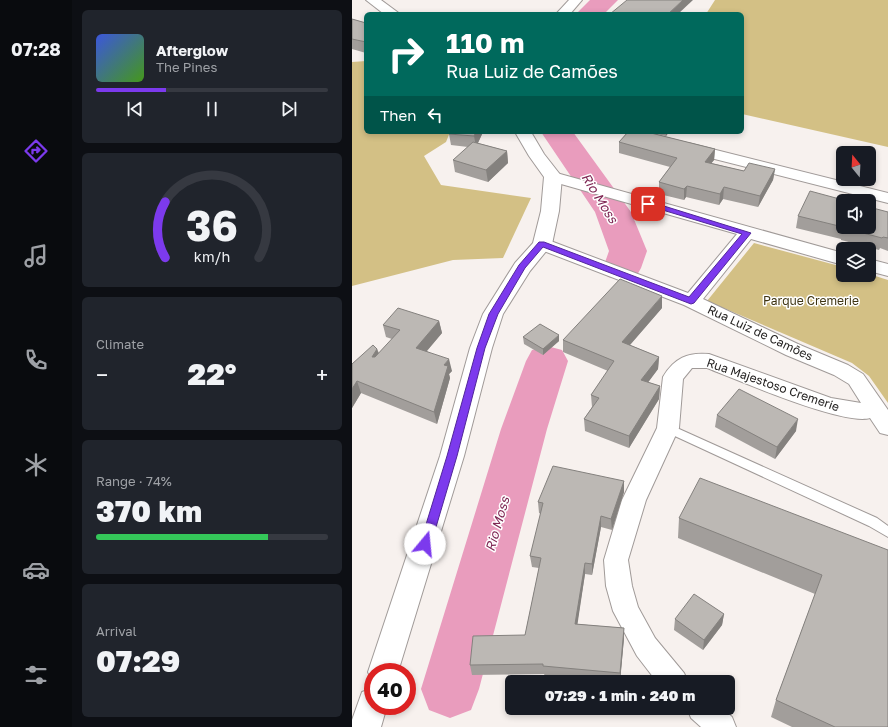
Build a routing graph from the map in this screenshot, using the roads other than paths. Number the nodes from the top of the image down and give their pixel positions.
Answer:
1 (372, 0) edge
2 (576, 0) edge
3 (389, 12) edge
4 (565, 12) edge
5 (524, 134) edge
6 (672, 144) edge
7 (553, 177) junction
8 (888, 198) edge
9 (747, 233) junction
10 (542, 244) junction
11 (836, 257) edge
12 (876, 267) edge
13 (888, 270) edge
14 (691, 301) junction
15 (875, 408) junction
16 (888, 427) edge
17 (668, 428) junction
18 (888, 532) edge
19 (386, 663) edge
20 (668, 675) edge
21 (369, 715) edge
22 (709, 715) edge
23 (365, 727) edge
24 (722, 727) edge

1 - 3 street
2 - 4 street
5 - 7 street
6 - 8 street
7 - 9 street
7 - 10 street
9 - 11 street
9 - 14 street
10 - 14 street, Rua Luiz de Camões
10 - 19 street
12 - 13 street
14 - 15 street, Rua Luiz de Camões
15 - 16 street, Rua Luiz de Camões
15 - 17 street, Rua Majestoso Cremerie
17 - 18 lane
17 - 20 street, Rua Majestoso Cremerie
21 - 23 street
22 - 24 street

